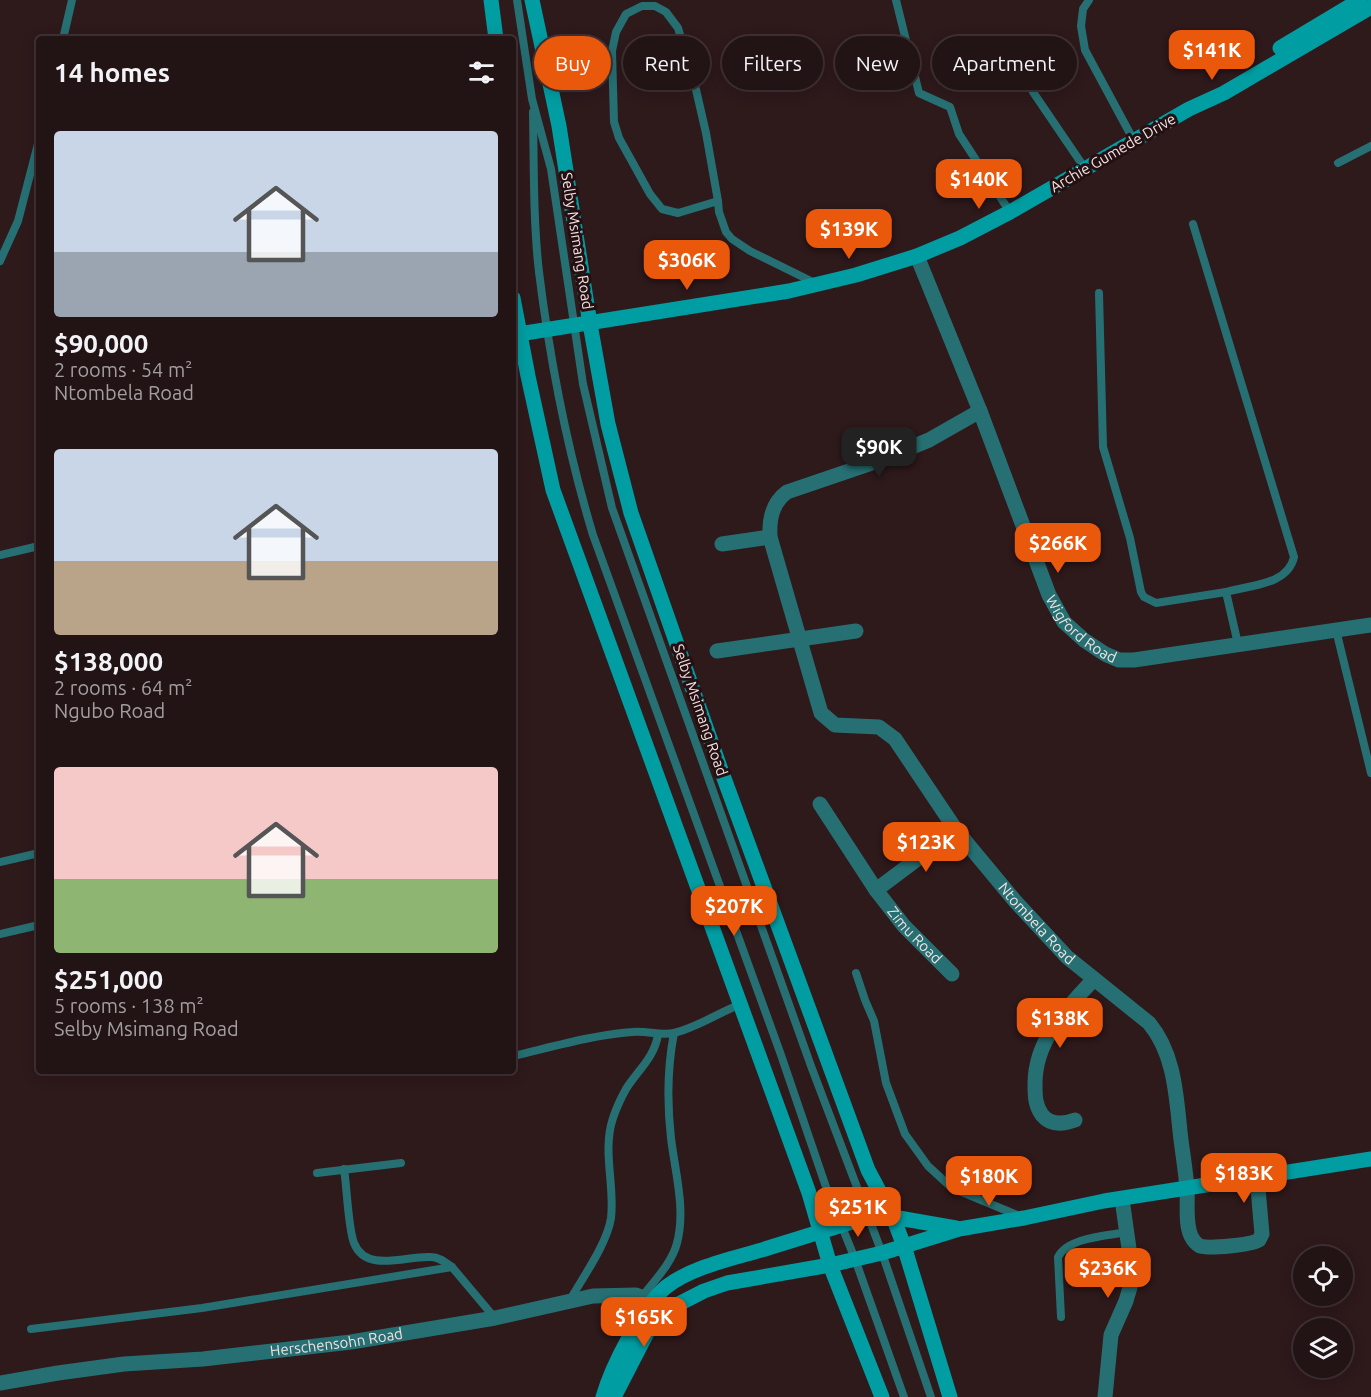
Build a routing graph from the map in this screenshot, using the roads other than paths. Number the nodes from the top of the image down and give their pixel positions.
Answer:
1 (72, 0) edge
2 (491, 0) edge
3 (517, 0) edge
4 (532, 0) edge
5 (896, 0) edge
6 (1089, 0) edge
7 (1365, 8) edge
8 (64, 36) edge
9 (496, 36) edge
10 (1033, 92) dead end
11 (532, 99) junction
12 (1134, 141) junction
13 (1371, 146) edge
14 (36, 151) edge
15 (1338, 163) dead end
16 (1086, 170) junction
17 (718, 201) junction
18 (1010, 212) junction
19 (1193, 224) dead end
20 (917, 256) junction
21 (0, 261) edge
22 (819, 285) junction
23 (1099, 293) dead end
24 (582, 325) junction
25 (549, 330) junction
26 (516, 334) edge
27 (980, 411) junction
28 (770, 537) junction
29 (722, 544) dead end
30 (36, 547) edge
31 (0, 555) edge
32 (1226, 592) junction
33 (1371, 624) edge
34 (1336, 630) junction
35 (856, 631) dead end
36 (798, 638) junction
37 (1238, 644) junction
38 (717, 651) dead end
39 (1371, 773) edge
40 (820, 804) dead end
41 (956, 830) junction
42 (36, 854) edge
43 (0, 862) edge
44 (876, 890) junction
45 (36, 926) edge
46 (0, 934) edge
47 (856, 972) dead end
48 (952, 974) dead end
49 (1094, 979) junction
50 (741, 1004) junction
51 (674, 1033) junction
52 (658, 1035) junction
53 (516, 1055) edge
54 (1075, 1120) dead end
55 (1371, 1159) edge
56 (401, 1163) dead end
57 (344, 1169) junction
58 (316, 1173) dead end
59 (1257, 1177) junction
60 (1187, 1188) junction
61 (1122, 1199) junction
62 (868, 1217) junction
63 (893, 1217) junction
64 (1024, 1218) junction
65 (842, 1225) junction
66 (959, 1229) junction
67 (819, 1232) junction
68 (1127, 1232) junction
69 (904, 1246) junction
70 (882, 1253) junction
71 (855, 1259) junction
72 (830, 1265) junction
73 (452, 1267) junction
74 (647, 1299) junction
75 (570, 1301) junction
76 (665, 1311) junction
77 (1061, 1317) dead end
78 (495, 1318) junction
79 (31, 1329) dead end
80 (0, 1383) edge
81 (603, 1397) edge
82 (614, 1397) edge
83 (882, 1397) edge
84 (904, 1397) edge
85 (931, 1397) edge
86 (950, 1397) edge
87 (1105, 1397) edge

1 - 8 lane
2 - 9 main road
3 - 11 lane
4 - 24 main road, Selby Msimang Road
5 - 18 lane
6 - 12 lane
7 - 12 main road, Archie Gumede Drive
10 - 16 lane
11 - 24 lane
11 - 25 lane
12 - 16 main road, Archie Gumede Drive
13 - 15 lane
14 - 21 lane
16 - 18 main road, Archie Gumede Drive
17 - 17 lane
17 - 22 lane
18 - 20 main road, Archie Gumede Drive
19 - 32 lane
20 - 22 main road, Archie Gumede Drive
20 - 27 street, Wigford Road
22 - 24 main road, Archie Gumede Drive
23 - 32 lane
24 - 25 main road, Archie Gumede Drive
24 - 62 lane
24 - 63 main road, Selby Msimang Road
25 - 26 main road, Archie Gumede Drive
25 - 65 lane
26 - 50 main road
27 - 28 street, Ntombela Road
27 - 37 street, Wigford Road
28 - 29 street
28 - 36 street, Ntombela Road
30 - 31 lane
32 - 37 lane
33 - 34 street, Wigford Road
34 - 37 street, Wigford Road
34 - 39 lane
35 - 36 street
36 - 38 street
36 - 41 street, Ntombela Road
40 - 44 street, Zimu Road
41 - 44 street
41 - 49 street, Ntombela Road
42 - 43 lane
44 - 48 street, Zimu Road
45 - 46 lane
47 - 64 lane
49 - 54 street
49 - 60 street, Ntombela Road
50 - 51 lane
50 - 67 main road
51 - 52 lane
51 - 74 lane
52 - 53 lane
52 - 75 lane
55 - 59 main road
56 - 57 lane
57 - 58 lane
57 - 73 lane
59 - 60 main road
59 - 60 street, Ntombela Road
60 - 61 main road
61 - 64 main road
61 - 68 street
62 - 63 main road
62 - 65 main road
62 - 70 lane
63 - 66 main road
63 - 69 main road, Selby Msimang Road
64 - 66 main road
65 - 67 main road
65 - 71 lane
66 - 69 main road
67 - 72 main road
67 - 74 main road
68 - 77 lane
68 - 87 street
69 - 70 main road
69 - 86 main road, Selby Msimang Road
70 - 71 main road
70 - 85 lane
71 - 72 main road
71 - 84 lane
72 - 76 main road
72 - 83 main road
73 - 78 lane
73 - 79 lane
74 - 75 street, Herschensohn Road
74 - 76 street
74 - 81 main road
75 - 78 street, Herschensohn Road
76 - 82 main road
78 - 80 street, Herschensohn Road

